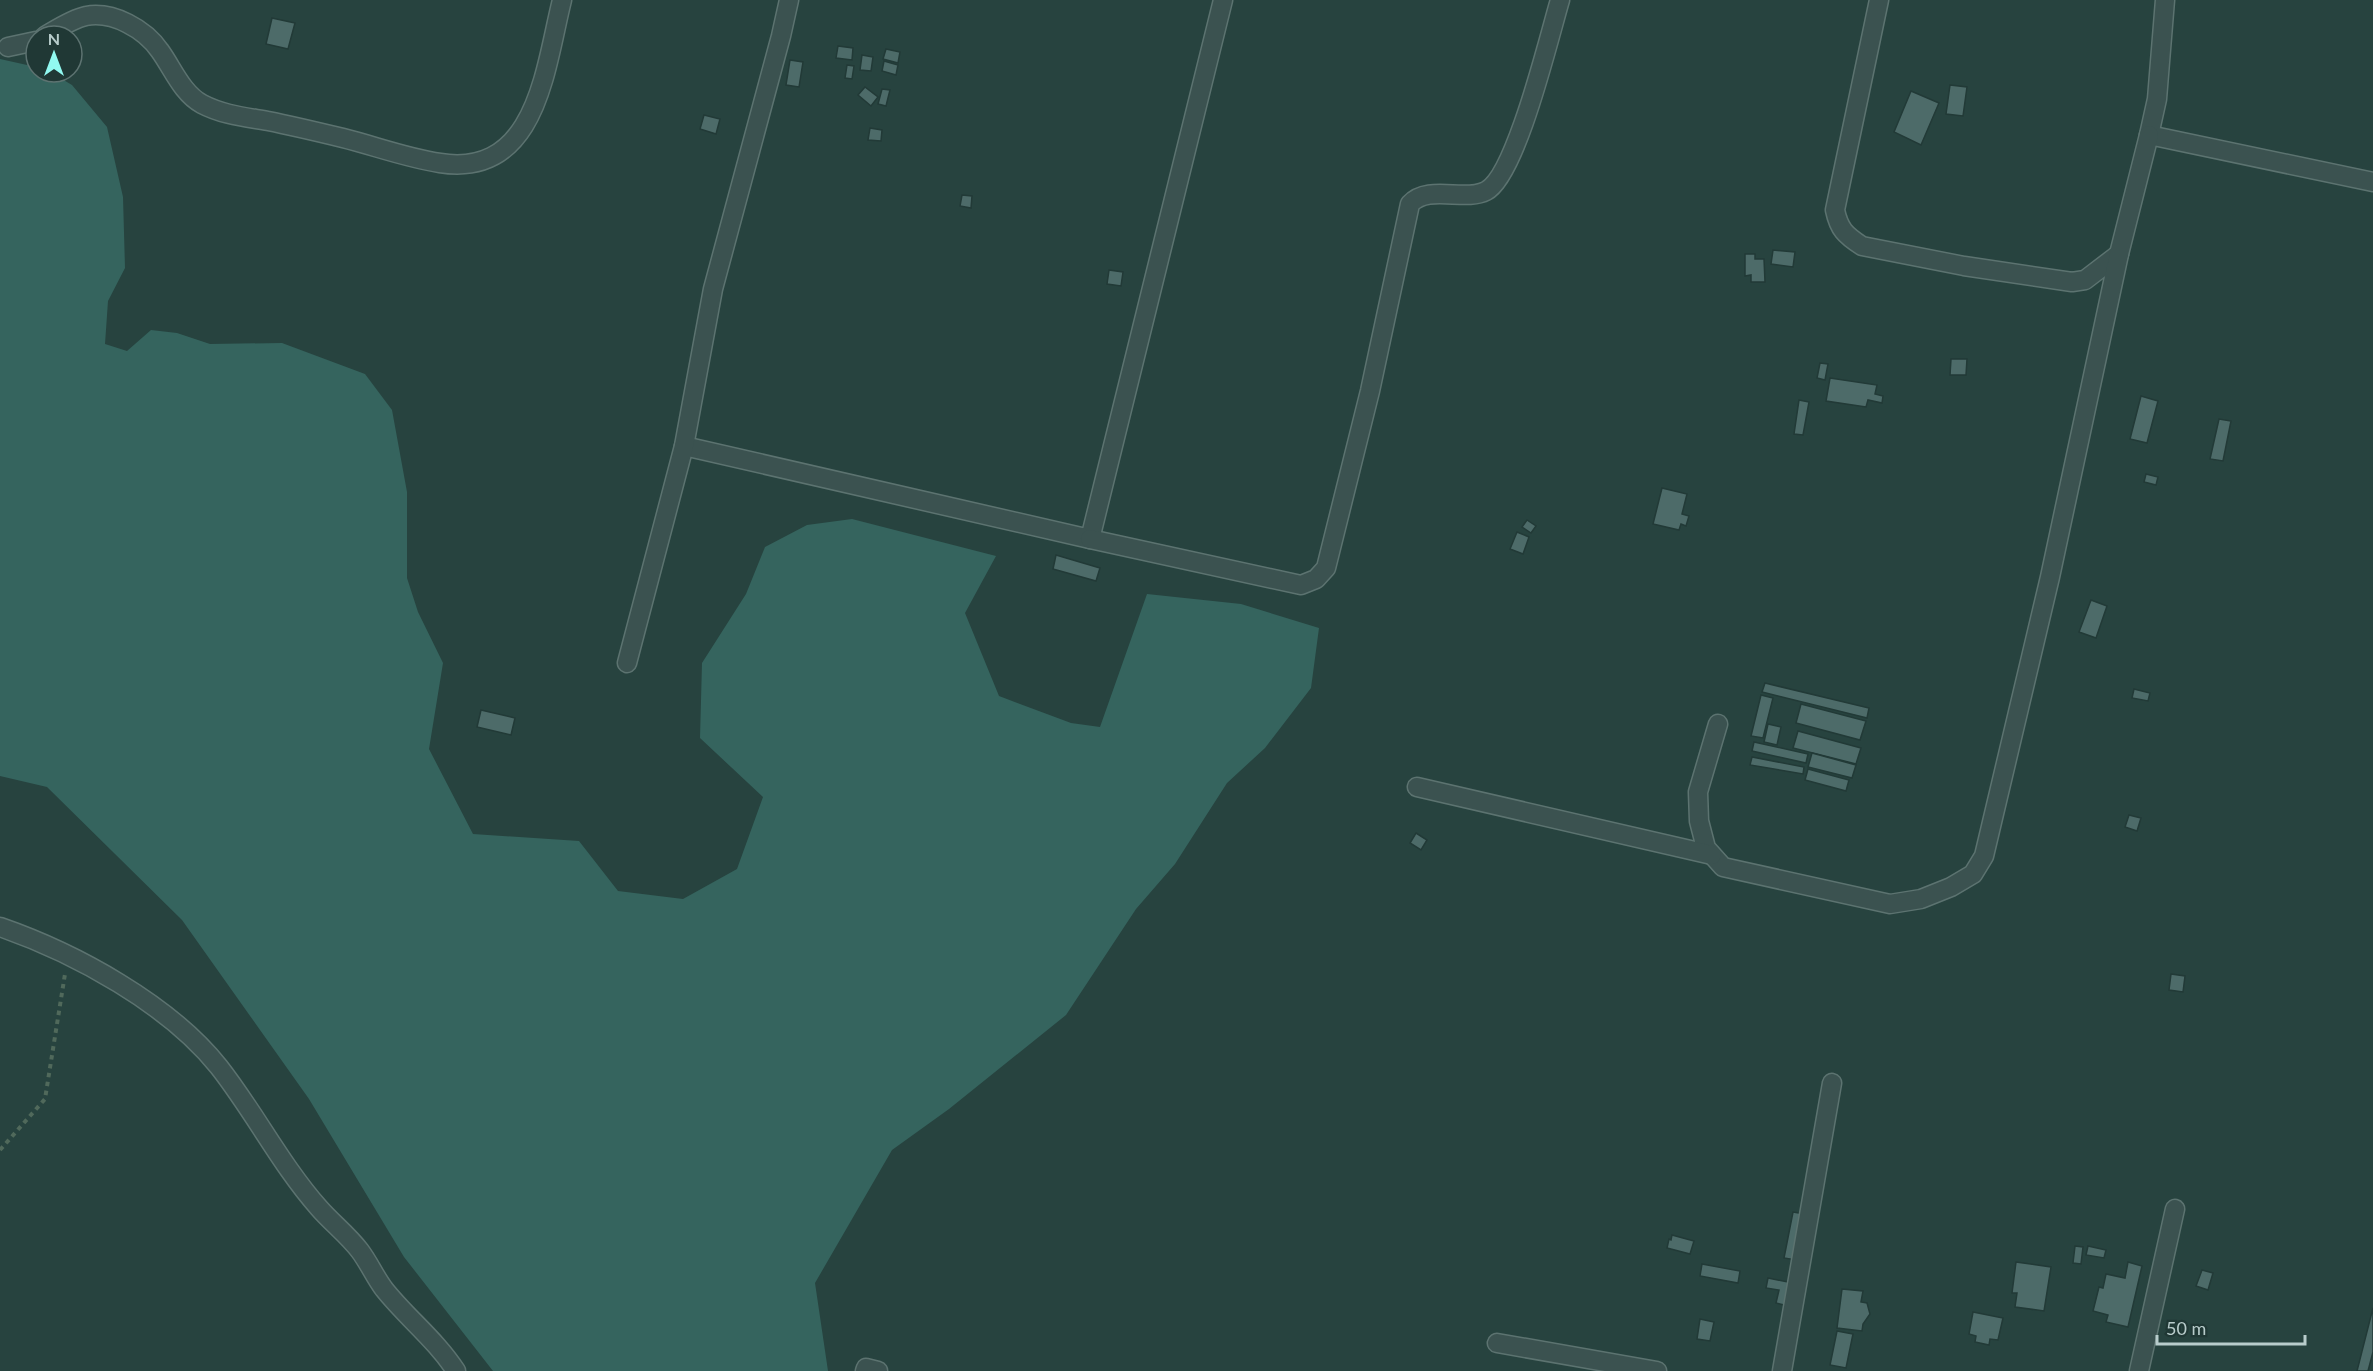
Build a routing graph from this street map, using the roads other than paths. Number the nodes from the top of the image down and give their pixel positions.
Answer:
1 (562, 0) edge
2 (789, 0) edge
3 (1223, 0) edge
4 (1560, 0) edge
5 (1879, 0) edge
6 (2165, 0) edge
7 (69, 24) edge
8 (24, 44) edge
9 (8, 47) dead end
10 (2149, 135) junction
11 (2373, 182) edge
12 (2119, 254) junction
13 (684, 446) junction
14 (1090, 539) junction
15 (627, 663) dead end
16 (1718, 724) dead end
17 (1417, 787) dead end
18 (1712, 855) junction
19 (0, 927) edge
20 (1832, 1083) dead end
21 (2175, 1209) dead end
22 (1497, 1343) dead end
23 (456, 1371) edge
24 (865, 1371) edge
25 (878, 1371) edge
26 (1657, 1371) edge
27 (1782, 1371) edge
28 (2139, 1371) edge

1 - 7 street
2 - 13 street
3 - 14 street
4 - 14 street
5 - 12 street
6 - 10 street
8 - 9 street
10 - 11 street
10 - 12 street
12 - 18 street
13 - 14 street
13 - 15 street
16 - 18 street
17 - 18 street
19 - 23 street
20 - 27 street
21 - 28 street
22 - 26 street
24 - 25 street

